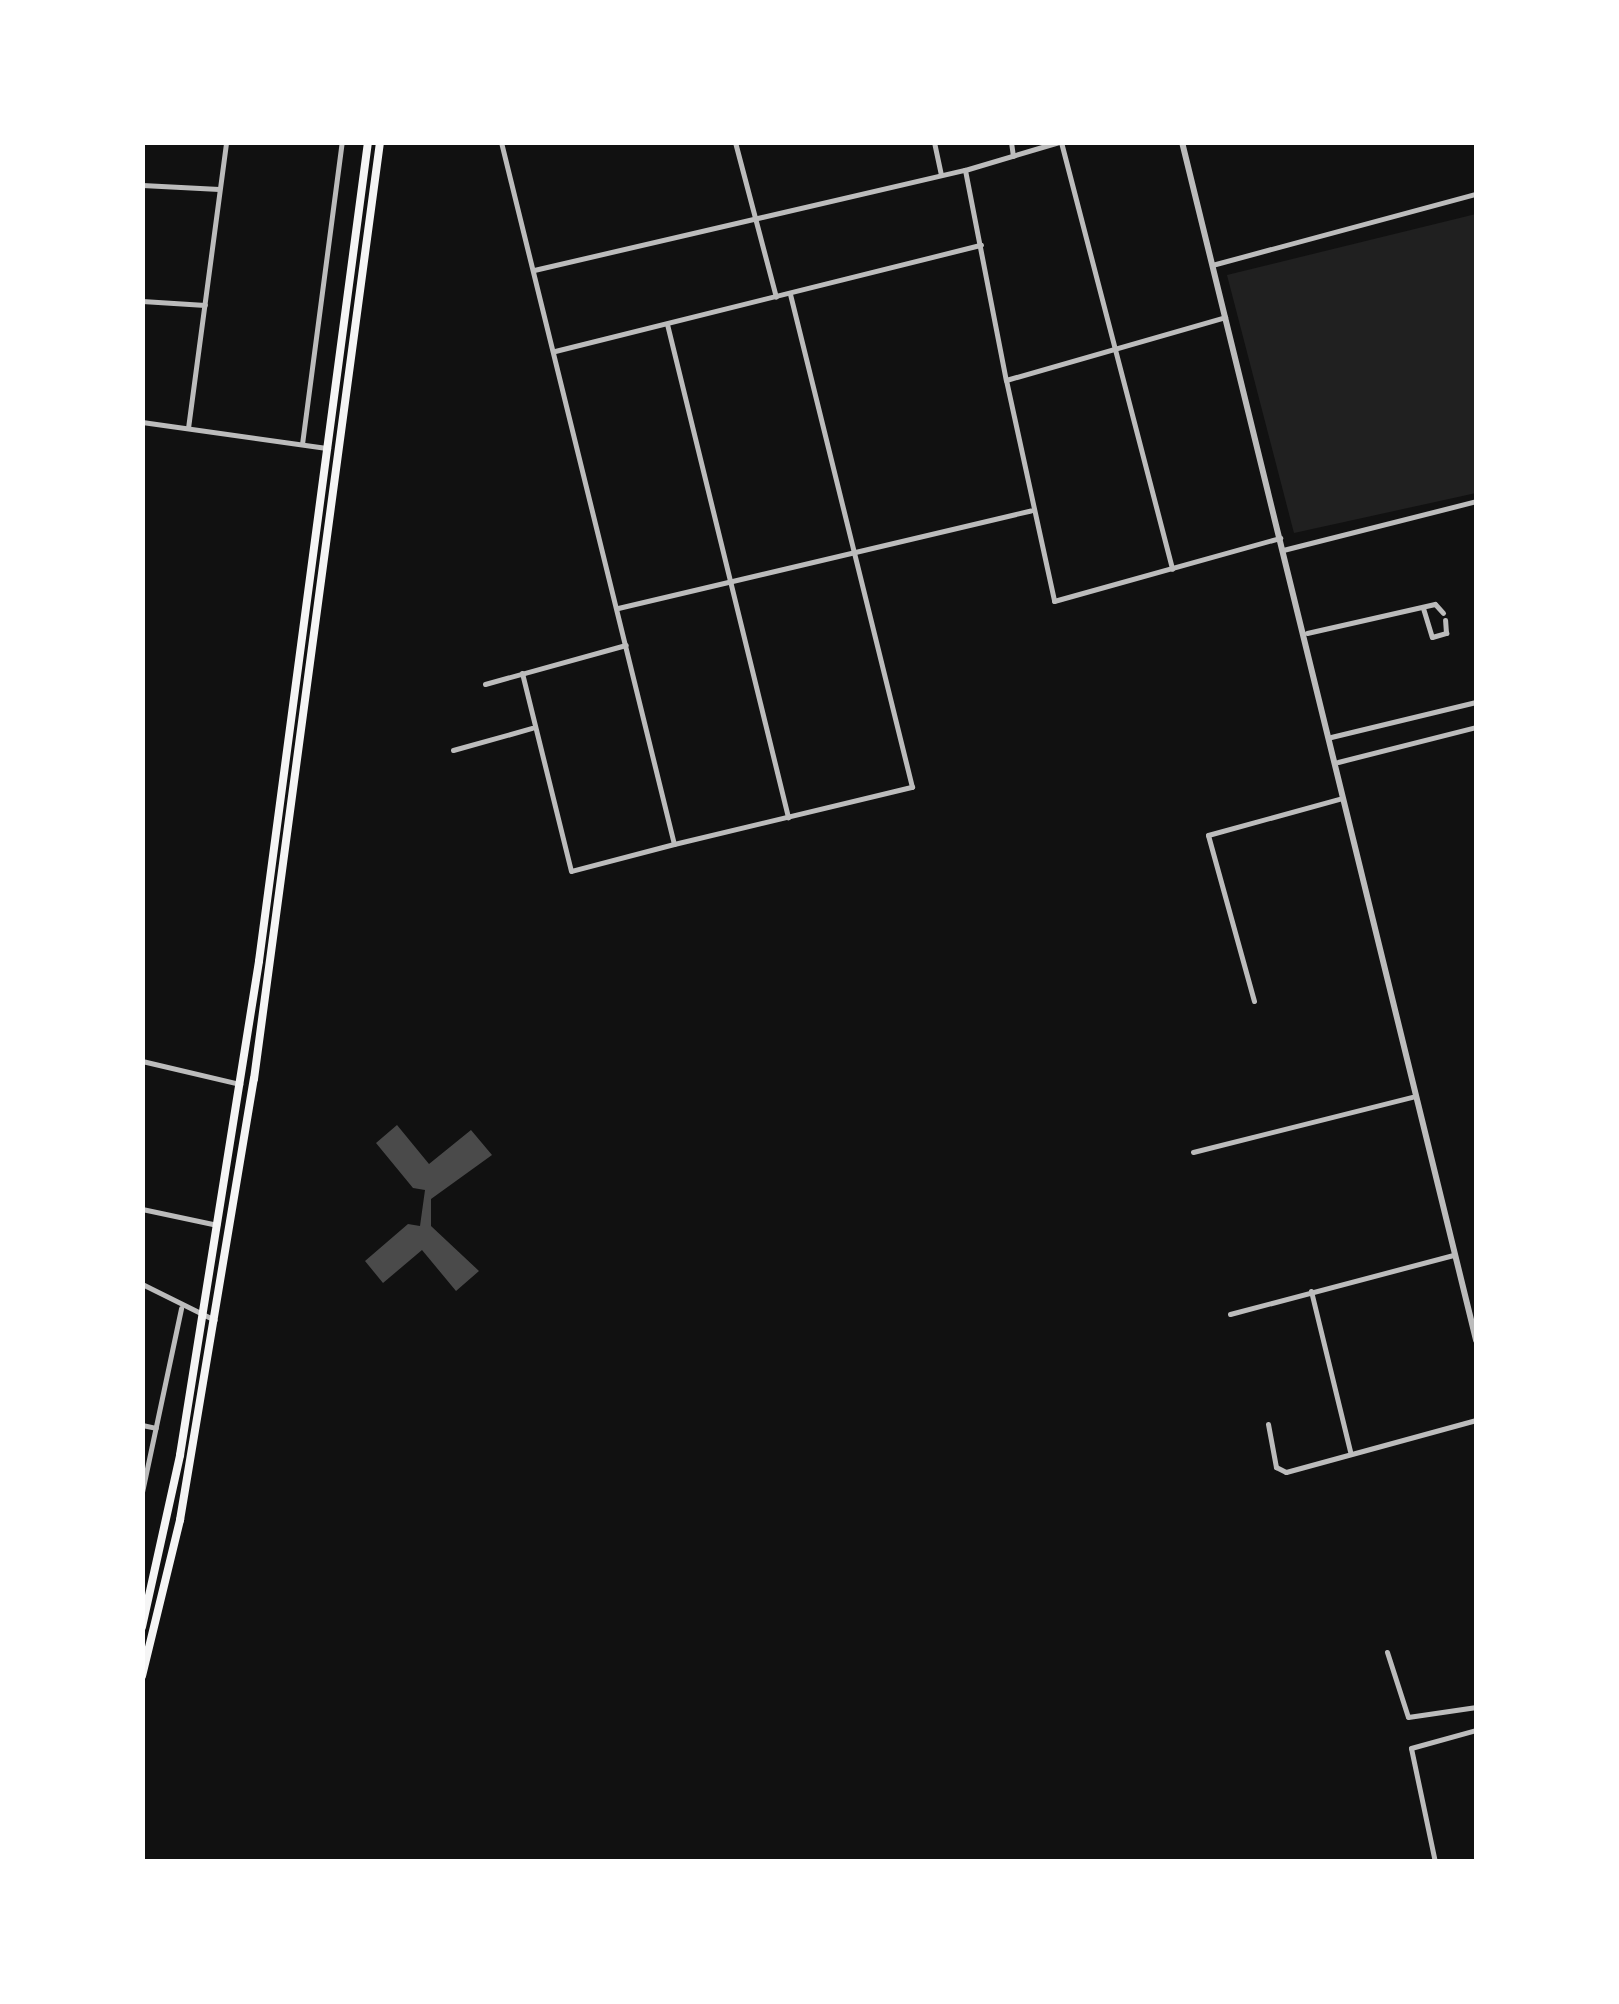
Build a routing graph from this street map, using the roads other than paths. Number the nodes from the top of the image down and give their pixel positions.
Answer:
1 (226, 142) edge
2 (342, 142) edge
3 (368, 142) edge
4 (380, 142) edge
5 (501, 142) edge
6 (649, 142) edge
7 (688, 142) edge
8 (735, 142) edge
9 (934, 142) edge
10 (1012, 142) edge
11 (1060, 142) edge
12 (1182, 142) edge
13 (1013, 156) junction
14 (965, 170) junction
15 (942, 174) junction
16 (142, 185) edge
17 (220, 189) junction
18 (1476, 194) edge
19 (754, 216) junction
20 (981, 244) junction
21 (1212, 265) junction
22 (534, 270) junction
23 (790, 294) junction
24 (776, 297) junction
25 (142, 301) edge
26 (347, 302) junction
27 (358, 302) junction
28 (205, 305) junction
29 (1225, 317) junction
30 (666, 324) junction
31 (1113, 348) junction
32 (556, 350) junction
33 (1006, 380) junction
34 (142, 422) edge
35 (188, 428) junction
36 (302, 444) junction
37 (328, 448) junction
38 (1476, 502) edge
39 (1031, 510) junction
40 (1280, 538) junction
41 (1283, 550) junction
42 (858, 554) junction
43 (1172, 569) junction
44 (734, 582) junction
45 (618, 608) junction
46 (1423, 608) junction
47 (1307, 634) junction
48 (626, 645) junction
49 (522, 673) junction
50 (484, 684) dead end
51 (1476, 702) edge
52 (1476, 727) edge
53 (532, 728) junction
54 (1331, 738) junction
55 (453, 750) dead end
56 (1338, 762) junction
57 (1345, 798) junction
58 (788, 816) junction
59 (674, 844) junction
60 (1254, 1001) dead end
61 (142, 1061) edge
62 (240, 1084) junction
63 (1412, 1097) junction
64 (1193, 1152) dead end
65 (142, 1208) edge
66 (218, 1225) junction
67 (1454, 1255) junction
68 (142, 1284) edge
69 (1311, 1292) junction
70 (181, 1308) junction
71 (1230, 1314) dead end
72 (203, 1316) junction
73 (215, 1320) junction
74 (1476, 1340) edge
75 (1476, 1420) edge
76 (1268, 1424) dead end
77 (142, 1425) edge
78 (156, 1428) junction
79 (1350, 1450) junction
80 (142, 1492) edge
81 (142, 1626) edge
82 (146, 1647) edge
83 (1387, 1652) dead end
84 (142, 1676) edge
85 (1476, 1707) edge
86 (1476, 1730) edge
87 (1435, 1862) edge

1 - 17 street
2 - 36 street
3 - 26 main road
4 - 27 main road
5 - 22 street
6 - 7 street
8 - 19 street
9 - 15 street
10 - 13 street
11 - 13 street
11 - 31 street
12 - 21 street
13 - 14 street
14 - 15 street
14 - 20 street
15 - 19 street
16 - 17 street
17 - 28 street
18 - 21 street
19 - 22 street
19 - 24 street
20 - 23 street
20 - 33 street
21 - 29 street
22 - 32 street
23 - 24 street
23 - 42 street
24 - 30 street
25 - 28 street
26 - 27 main road
26 - 37 main road
27 - 73 main road
28 - 35 street
29 - 31 street
29 - 40 street
30 - 32 street
30 - 44 street
31 - 33 street
31 - 43 street
32 - 45 street
33 - 39 street
34 - 35 street
35 - 36 street
36 - 37 street
37 - 62 main road
38 - 41 street
39 - 42 street
39 - 43 street
40 - 41 street
40 - 43 street
41 - 47 street
42 - 44 street
42 - 58 street
44 - 45 street
44 - 58 street
45 - 48 street
46 - 46 street
46 - 47 street
47 - 54 street
48 - 49 street
48 - 59 street
49 - 50 street
49 - 53 street
51 - 54 street
52 - 56 street
53 - 55 street
53 - 59 street
54 - 56 street
56 - 57 street
57 - 60 street
57 - 63 street
58 - 59 street
61 - 62 street
62 - 66 main road
63 - 64 street
63 - 67 street
65 - 66 street
66 - 72 main road
67 - 69 street
67 - 74 street
68 - 70 street
69 - 71 street
69 - 79 street
70 - 72 street
70 - 78 street
72 - 73 street
72 - 81 main road
73 - 82 main road
75 - 79 street
76 - 79 street
77 - 78 street
78 - 80 street
82 - 84 main road
83 - 85 street
86 - 87 street

